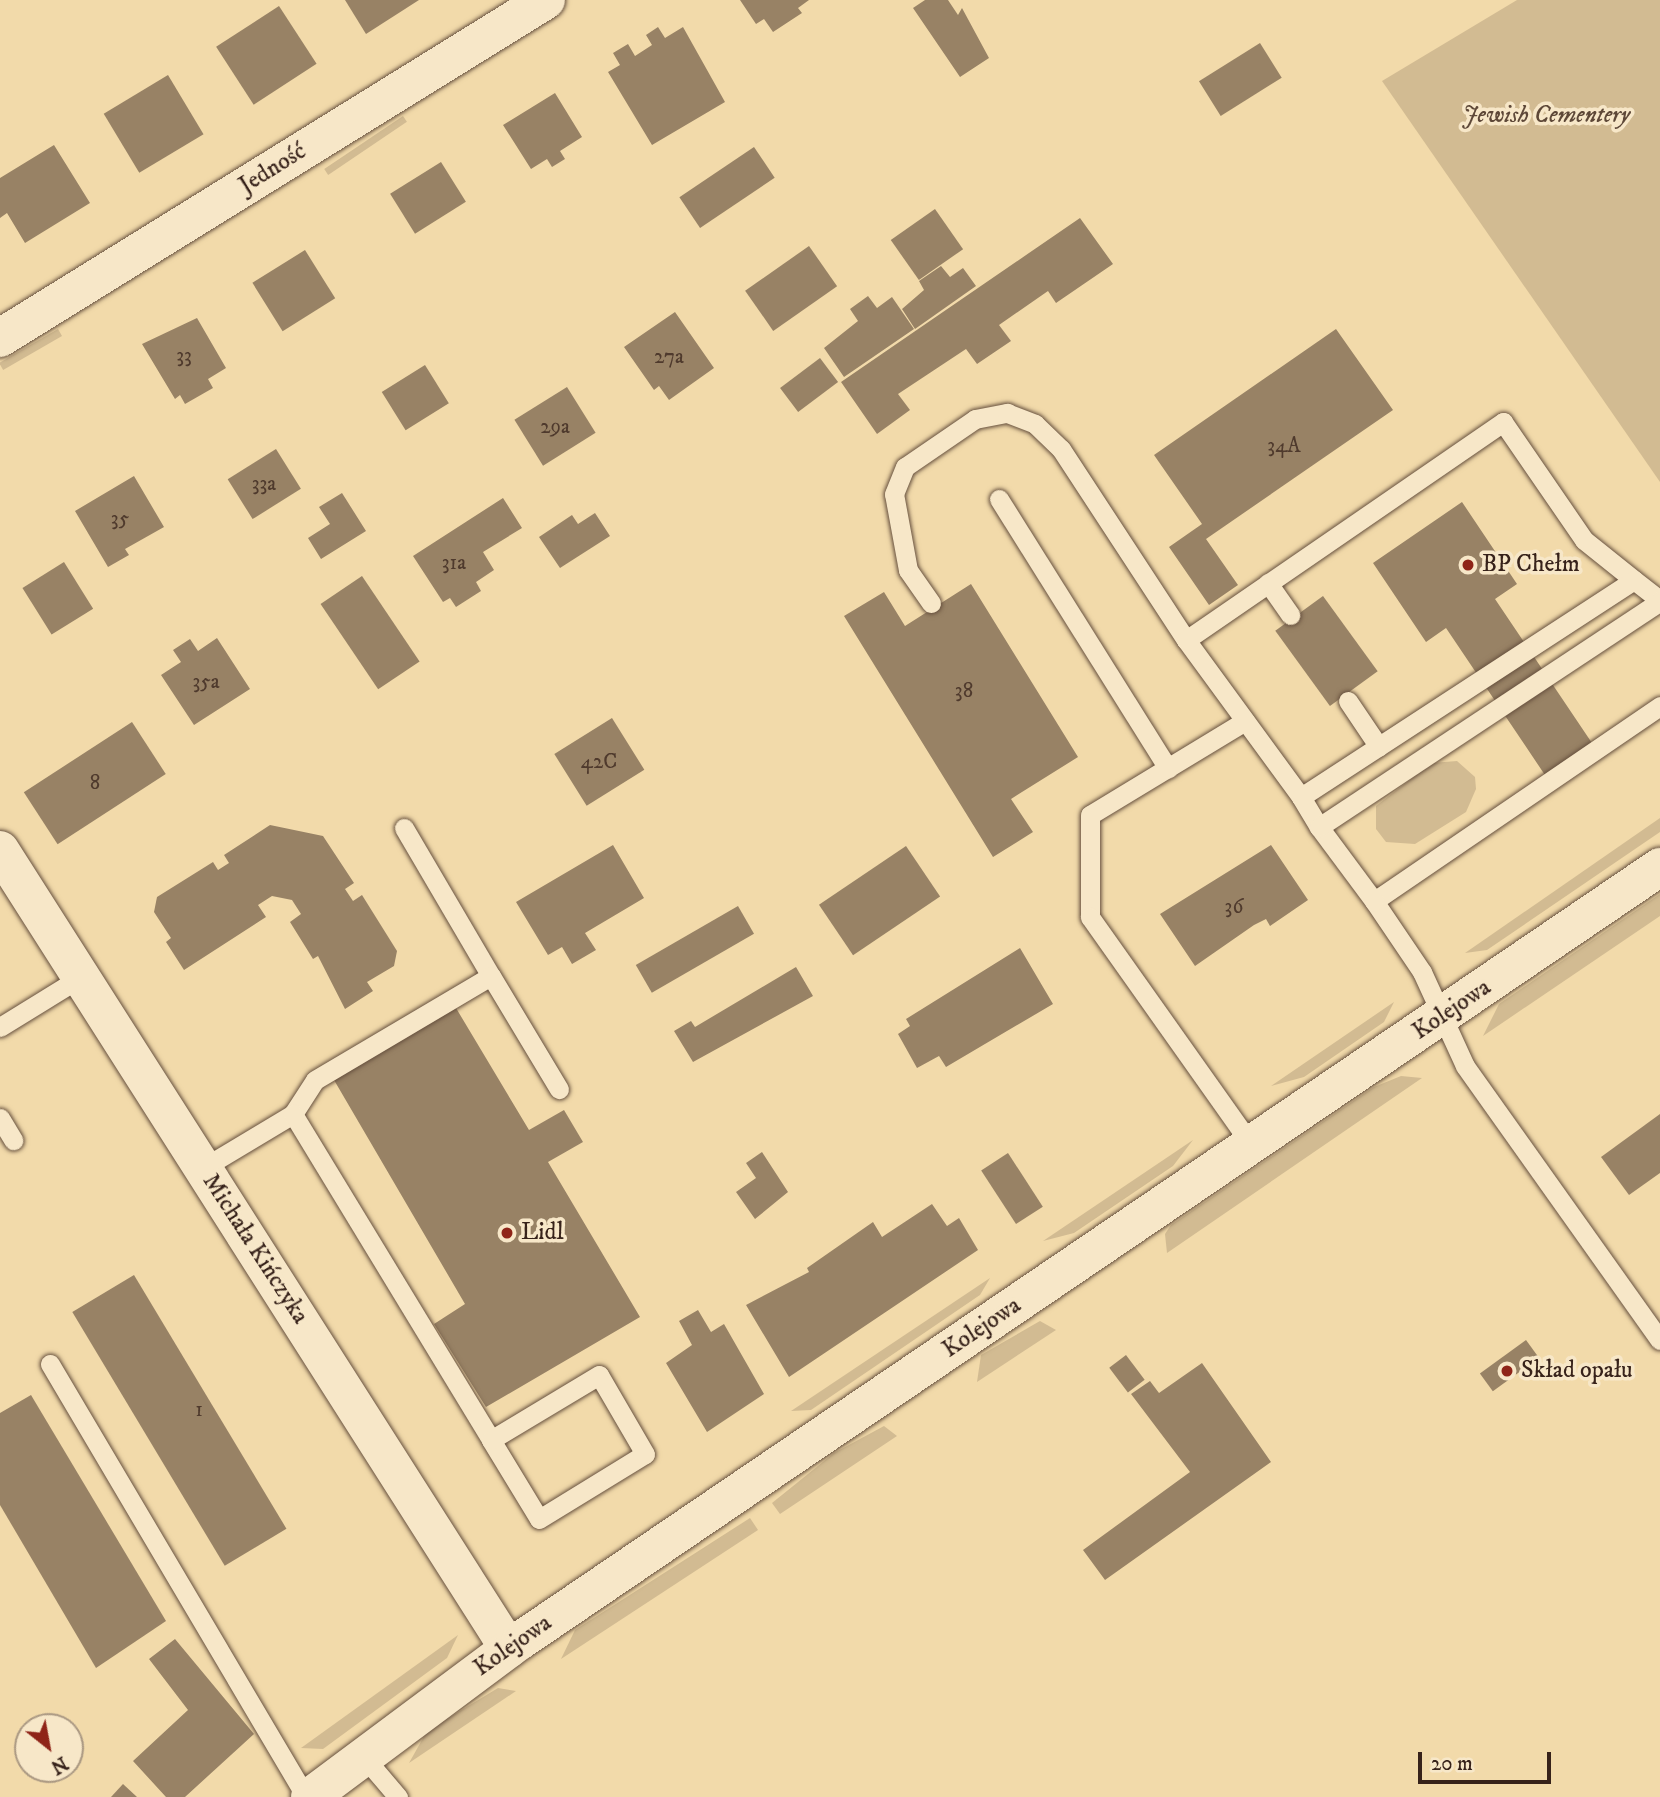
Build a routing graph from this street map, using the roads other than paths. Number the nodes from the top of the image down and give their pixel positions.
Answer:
1 (546, 0) edge
2 (0, 338) edge
3 (999, 499) dead end
4 (1634, 580) junction
5 (1268, 583) junction
6 (1660, 600) edge
7 (930, 603) dead end
8 (1290, 615) dead end
9 (1186, 640) junction
10 (1348, 701) dead end
11 (1660, 706) edge
12 (1245, 721) junction
13 (1380, 747) junction
14 (1168, 768) junction
15 (1301, 797) junction
16 (1319, 827) junction
17 (404, 828) dead end
18 (0, 850) edge
19 (1660, 867) edge
20 (1374, 901) junction
21 (491, 976) junction
22 (81, 977) junction
23 (1445, 1015) junction
24 (0, 1027) edge
25 (559, 1089) dead end
26 (293, 1114) junction
27 (0, 1118) edge
28 (13, 1140) dead end
29 (1252, 1146) junction
30 (203, 1168) junction
31 (1660, 1340) edge
32 (50, 1364) dead end
33 (491, 1440) junction
34 (509, 1648) junction
35 (363, 1756) junction
36 (308, 1797) edge
37 (398, 1797) edge

1 - 2 street, Jedność
3 - 14 lane
4 - 5 lane
4 - 6 lane
4 - 13 lane
5 - 8 lane
5 - 9 lane
6 - 16 lane
7 - 9 lane
9 - 12 lane
10 - 13 lane
11 - 20 lane
12 - 14 lane
12 - 15 lane
13 - 15 lane
14 - 29 lane
15 - 16 lane
16 - 20 lane
17 - 21 lane
18 - 22 street, Michała Kińczyka
19 - 23 street, Kolejowa
20 - 23 lane
21 - 25 lane
21 - 26 lane
22 - 24 lane
22 - 30 street, Michała Kińczyka
23 - 29 street, Kolejowa
23 - 31 lane
26 - 30 lane
26 - 33 lane
27 - 28 lane
29 - 34 street, Kolejowa
30 - 34 street, Michała Kińczyka
32 - 36 lane
33 - 33 lane
34 - 35 street, Kolejowa
35 - 36 street, Kolejowa
35 - 37 lane

